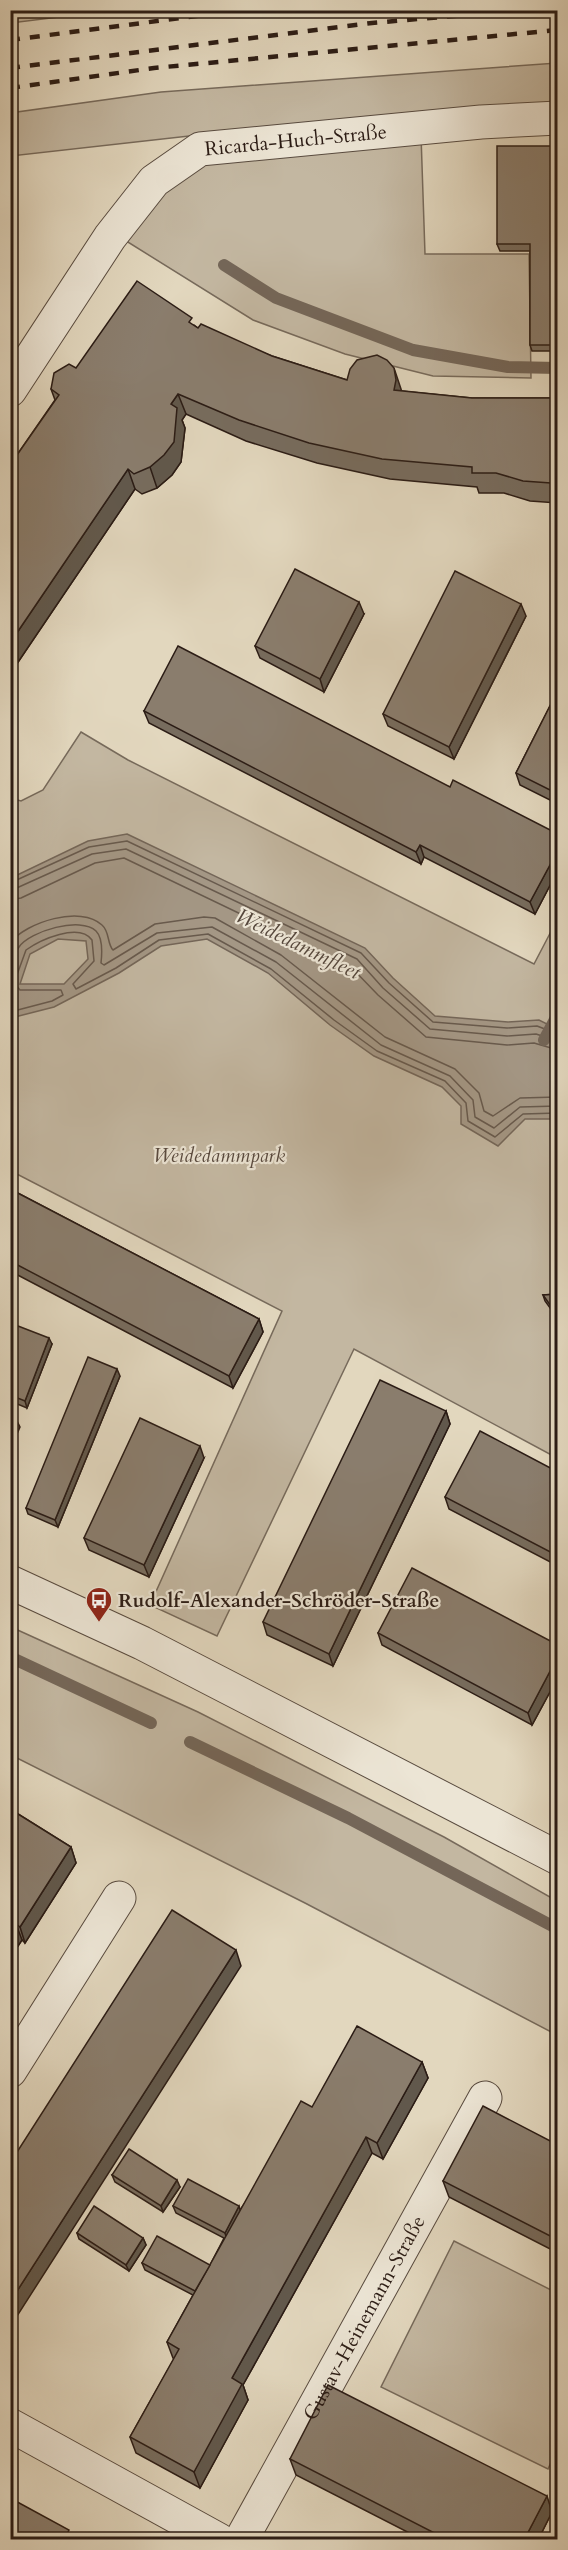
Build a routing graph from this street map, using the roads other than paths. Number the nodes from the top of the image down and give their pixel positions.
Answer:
1 (558, 118) edge
2 (10, 390) edge
3 (10, 1582) edge
4 (558, 1858) edge
5 (119, 1898) dead end
6 (10, 2071) edge
7 (485, 2098) dead end
8 (10, 2425) edge
9 (219, 2540) edge
10 (241, 2540) edge

1 - 2 street, Ricarda-Huch-Straße
3 - 4 street
5 - 6 street
7 - 10 street, Gustav-Heinemann-Straße
8 - 9 street

